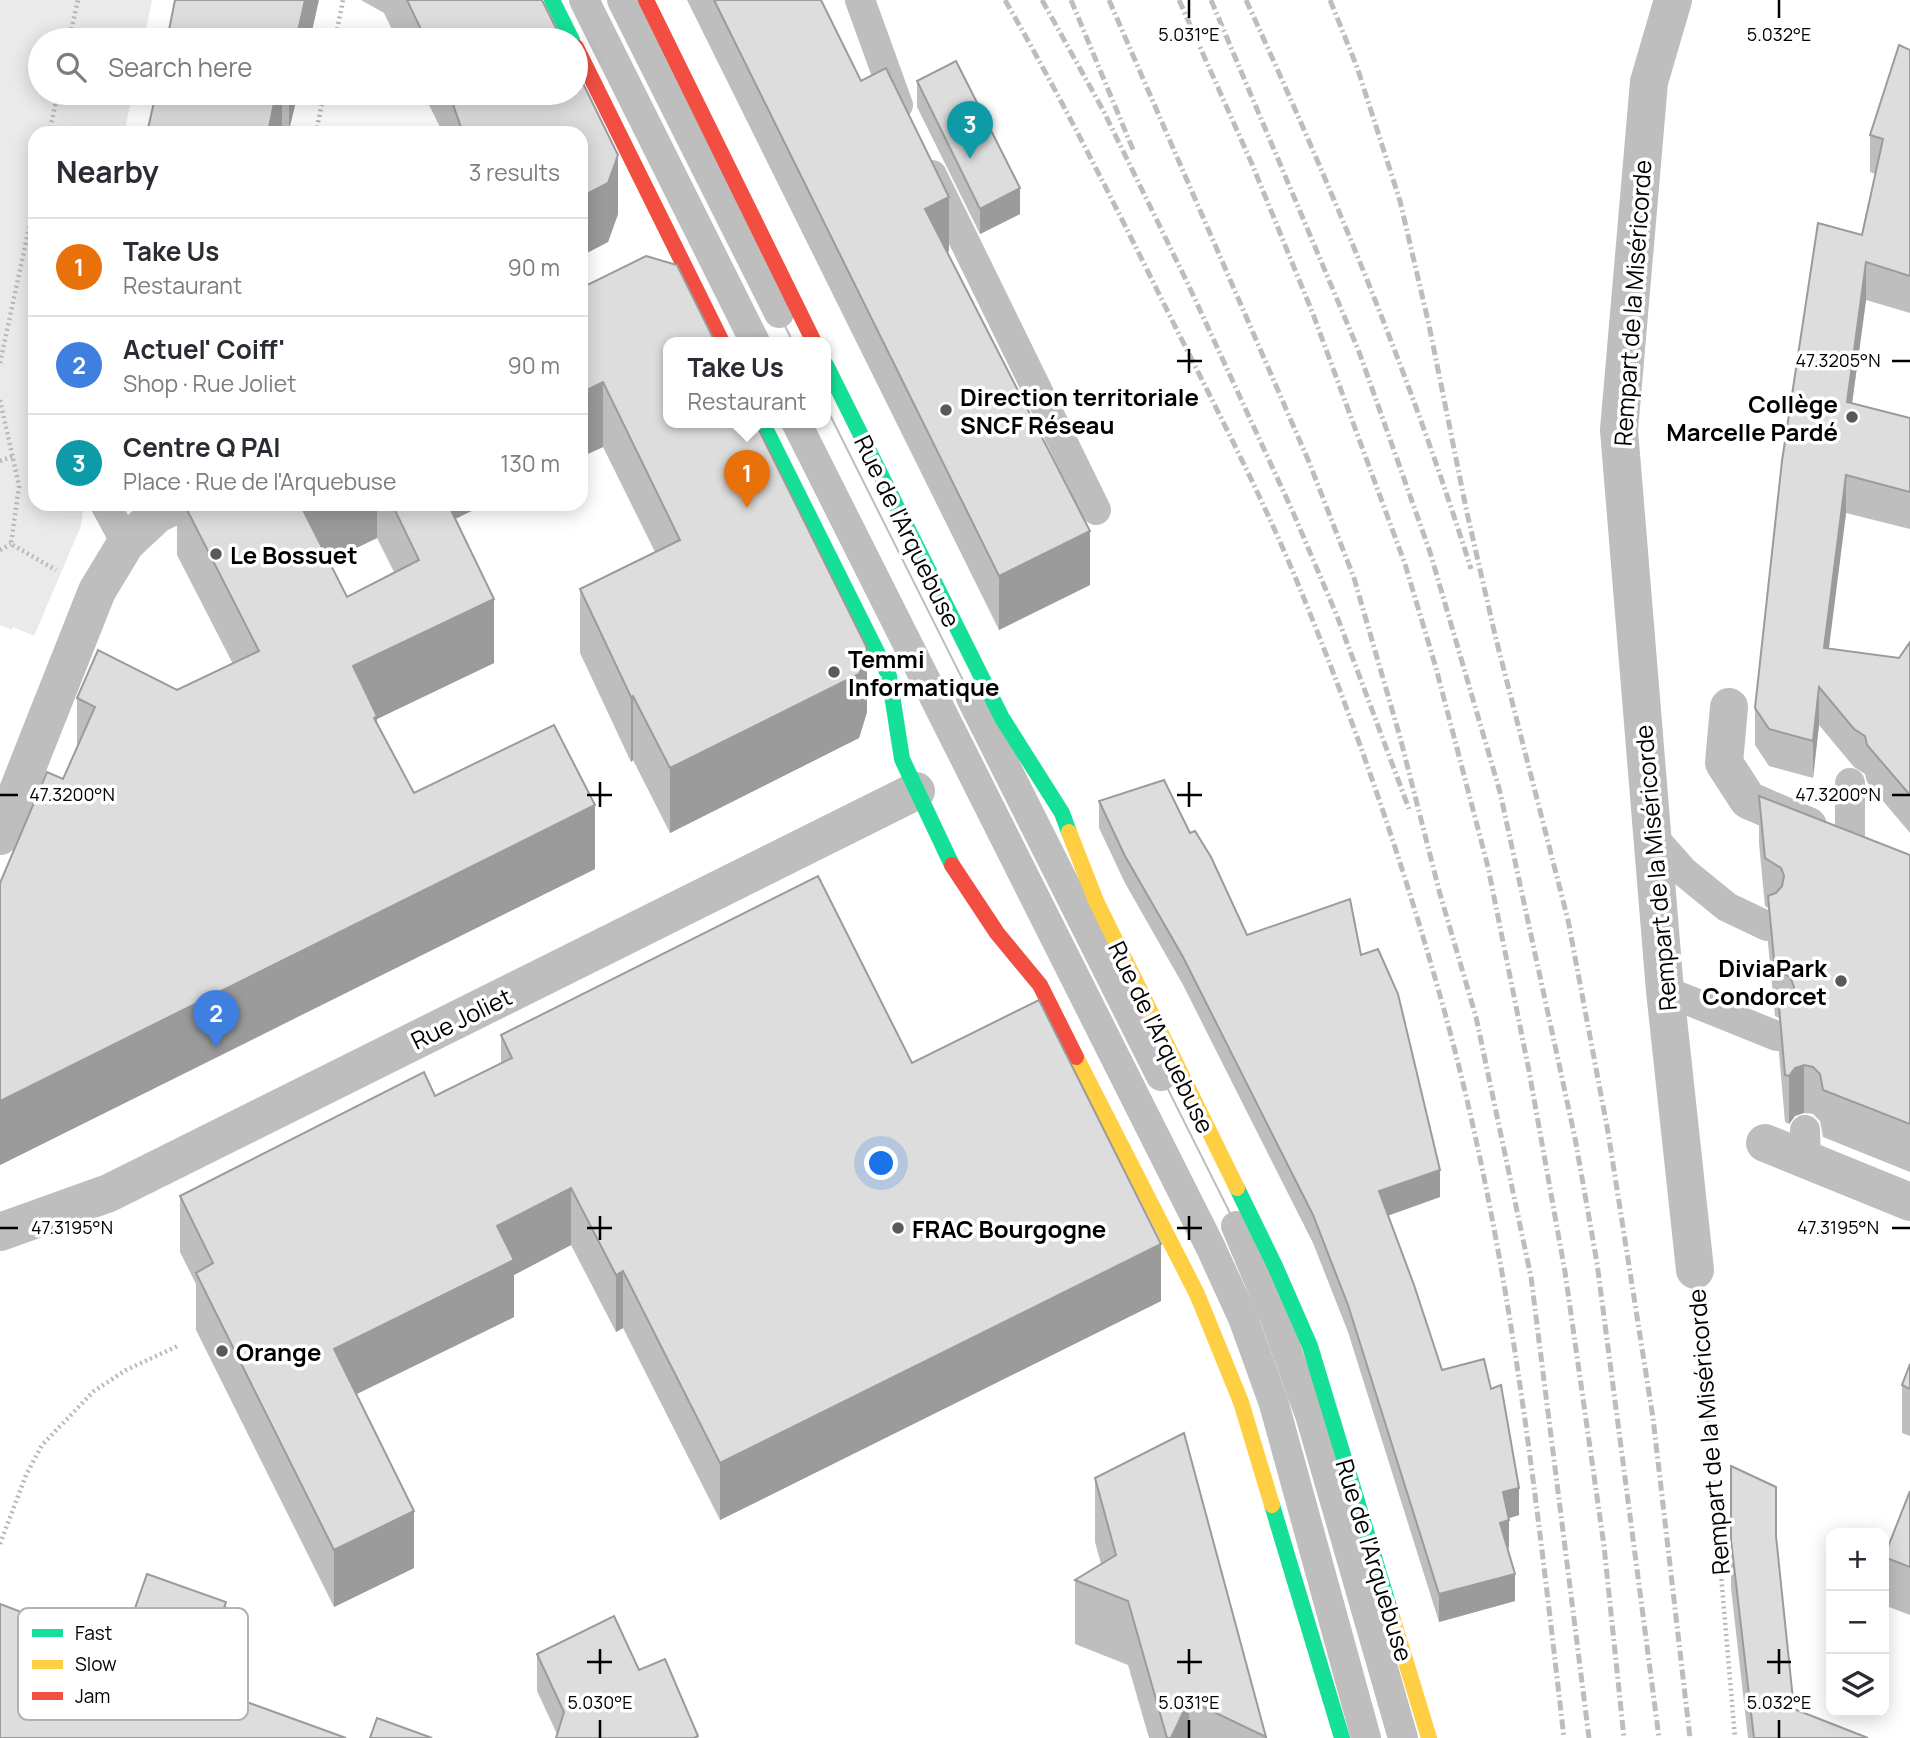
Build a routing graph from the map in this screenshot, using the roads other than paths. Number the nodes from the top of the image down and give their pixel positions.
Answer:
1 (552, 0) edge
2 (584, 0) edge
3 (622, 0) edge
4 (646, 0) edge
5 (860, 0) edge
6 (1673, 0) edge
7 (566, 28) edge
8 (588, 71) edge
9 (680, 258) junction
10 (646, 275) edge
11 (720, 337) edge
12 (752, 337) edge
13 (790, 337) edge
14 (812, 337) edge
15 (831, 375) edge
16 (831, 417) edge
17 (765, 428) edge
18 (799, 428) edge
19 (1096, 510) dead end
20 (109, 511) edge
21 (163, 511) edge
22 (125, 543) junction
23 (1729, 707) dead end
24 (1850, 783) dead end
25 (916, 791) junction
26 (0, 836) edge
27 (1651, 836) junction
28 (1863, 851) joint
29 (1766, 926) edge
30 (1665, 992) junction
31 (1777, 1036) edge
32 (1765, 1143) dead end
33 (1910, 1202) edge
34 (0, 1232) edge
35 (1695, 1270) road end
36 (1342, 1738) edge
37 (1366, 1738) edge
38 (1403, 1738) edge
39 (1429, 1738) edge

1 - 7 main road
2 - 12 lane
3 - 13 lane
4 - 14 main road
5 - 19 lane
6 - 27 street, Rempart de la Miséricorde
8 - 9 main road
9 - 10 street
9 - 11 main road
15 - 39 main road, Rue de l'Arquebuse
16 - 38 lane, Rue de l'Arquebuse
17 - 25 main road
18 - 37 lane, Rue de l'Arquebuse
20 - 22 lane
21 - 22 street
22 - 26 street
23 - 28 street
24 - 28 lane
25 - 34 street, Rue Joliet
25 - 36 main road
27 - 29 lane
27 - 30 street, Rempart de la Miséricorde
30 - 31 lane
30 - 35 street, Rempart de la Miséricorde
32 - 33 street

